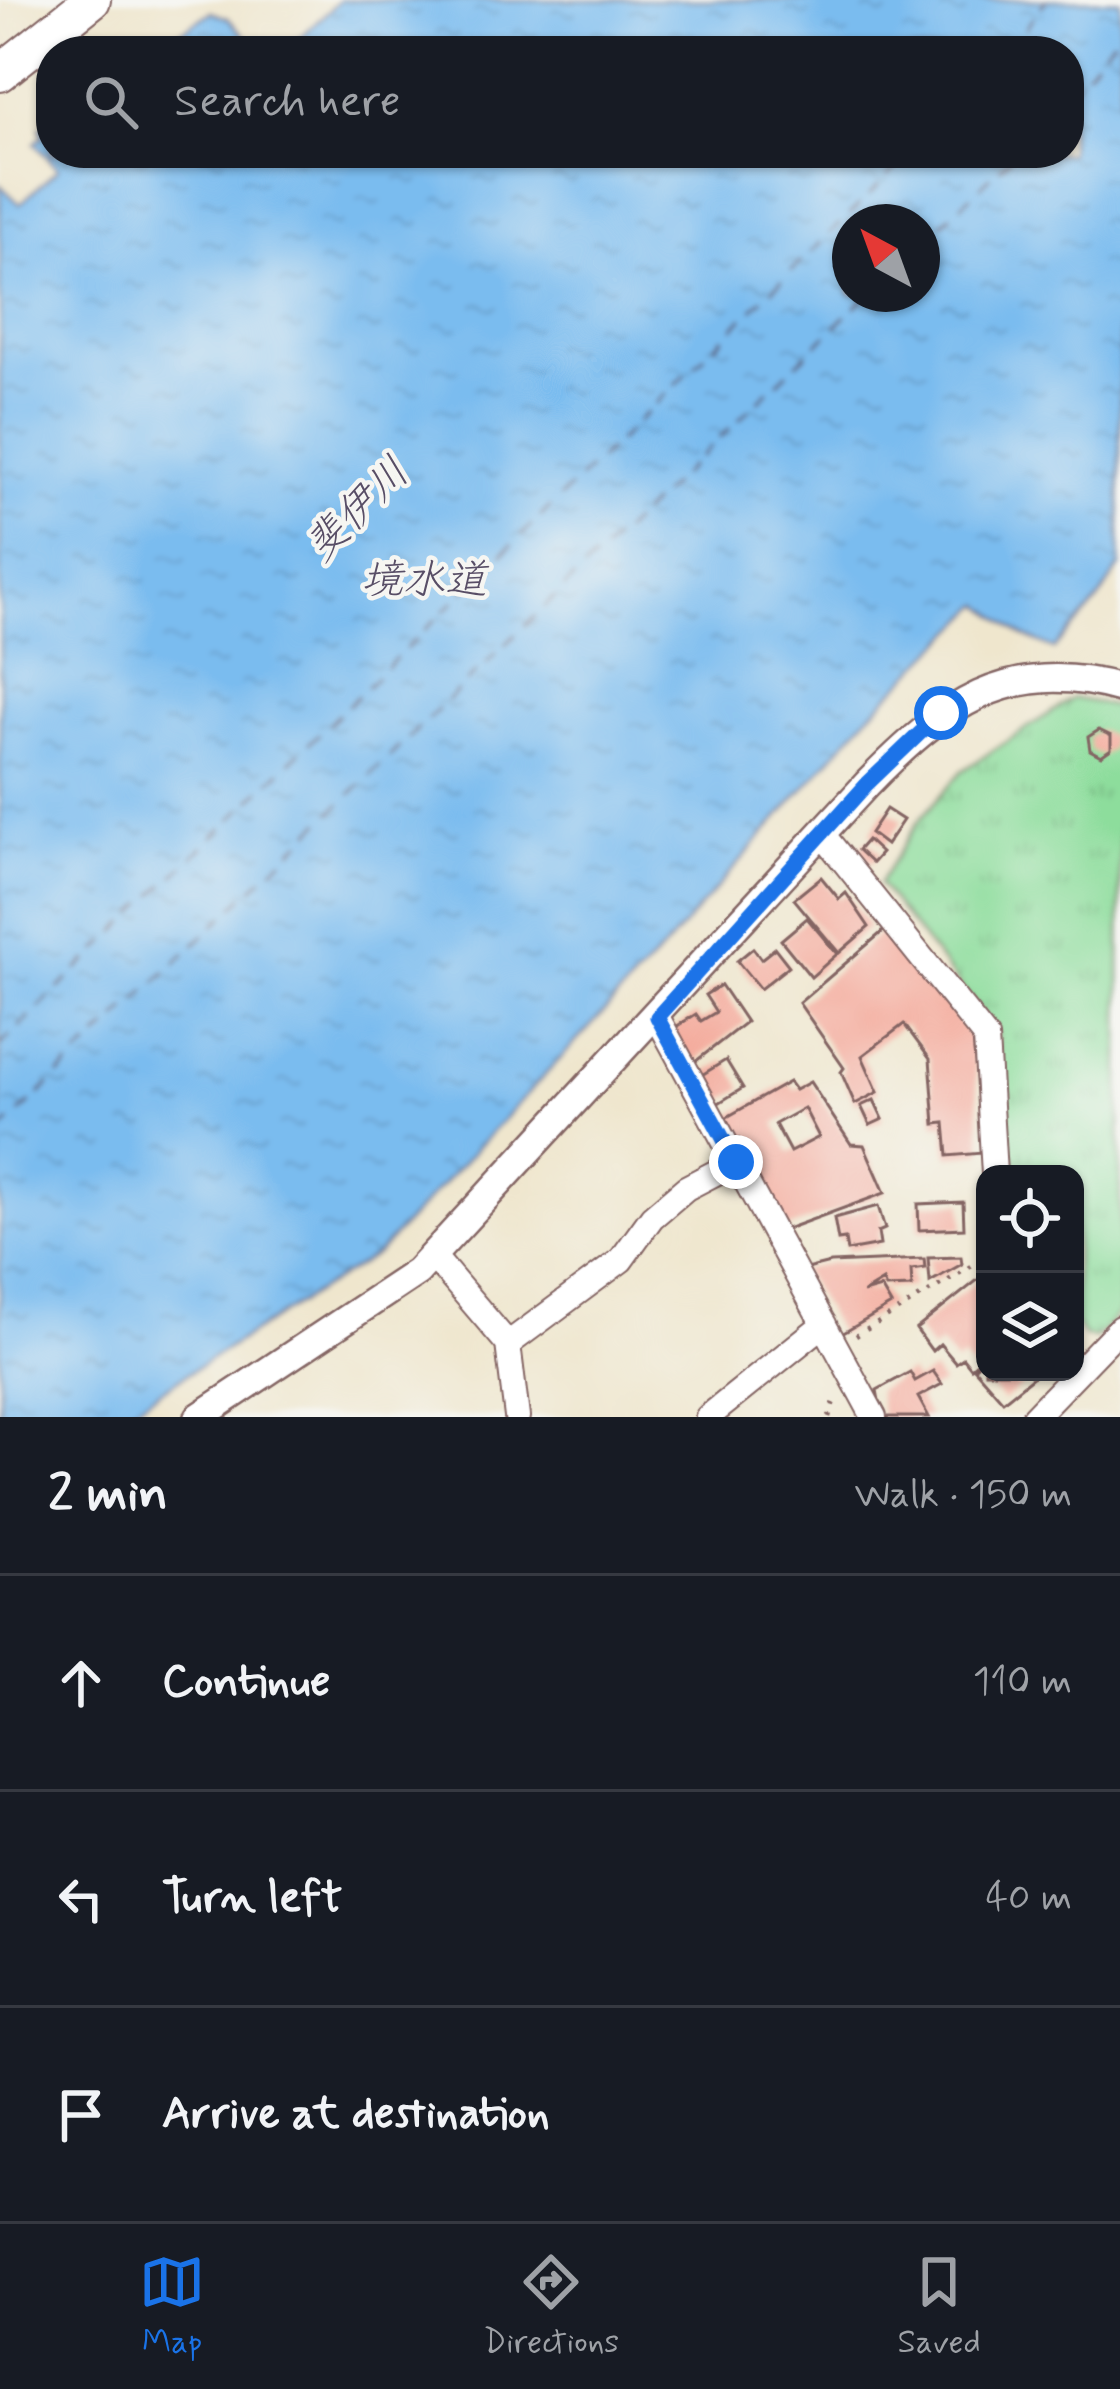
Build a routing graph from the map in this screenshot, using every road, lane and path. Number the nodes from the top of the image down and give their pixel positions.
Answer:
1 (92, 0) edge
2 (47, 36) edge
3 (36, 44) edge
4 (0, 73) edge
5 (1120, 688) edge
6 (823, 835) junction
7 (657, 1017) junction
8 (736, 1162) junction
9 (993, 1165) edge
10 (433, 1256) junction
11 (976, 1263) edge
12 (824, 1324) junction
13 (1120, 1328) edge
14 (508, 1345) junction
15 (837, 1348) junction
16 (1084, 1349) edge
17 (1060, 1381) edge
18 (199, 1417) edge
19 (518, 1417) edge
20 (708, 1417) edge
21 (874, 1417) edge
22 (1034, 1417) edge

1 - 2 main road
3 - 4 main road
5 - 6 street
6 - 7 street
6 - 9 street
7 - 8 street
7 - 10 street
8 - 12 street
8 - 14 street
10 - 14 street
10 - 18 street
11 - 15 path
12 - 15 street
12 - 20 street
13 - 16 street
14 - 19 street
15 - 21 street
17 - 22 street

